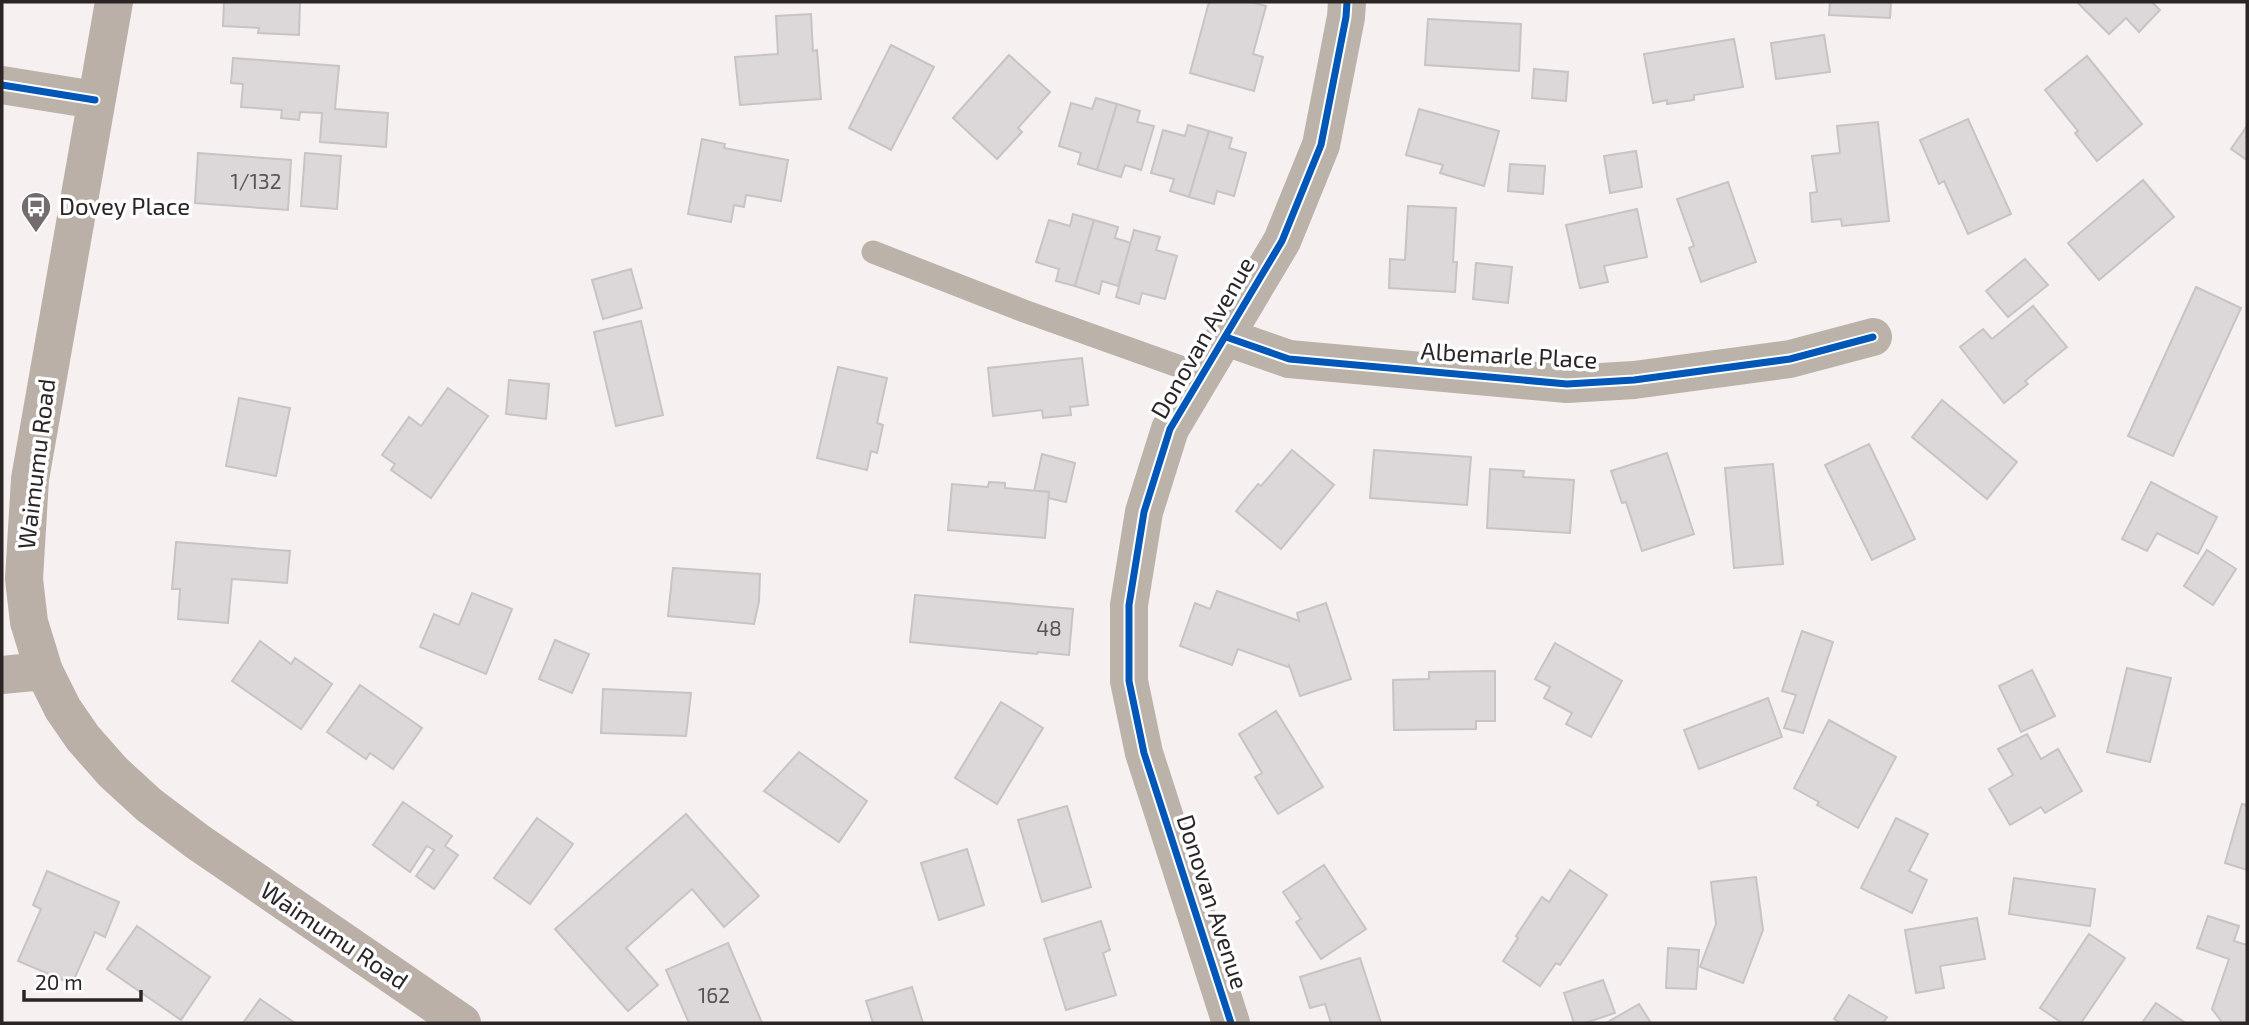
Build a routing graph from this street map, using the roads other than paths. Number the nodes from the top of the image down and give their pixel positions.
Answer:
1 (114, 2) edge
2 (1347, 2) edge
3 (2, 85) edge
4 (95, 100) junction
5 (873, 252) dead end
6 (1226, 337) junction
7 (1873, 337) dead end
8 (1203, 375) junction
9 (15, 624) edge
10 (44, 671) junction
11 (2, 675) edge
12 (461, 1023) edge
13 (1231, 1023) edge

1 - 4 main road, Waimumu Road
2 - 6 street, Donovan Avenue
3 - 4 street
4 - 9 main road, Waimumu Road
5 - 8 lane
6 - 7 street, Albemarle Place
6 - 8 street, Donovan Avenue
8 - 13 street, Donovan Avenue
9 - 10 main road, Waimumu Road
10 - 11 main road
10 - 12 main road, Waimumu Road

